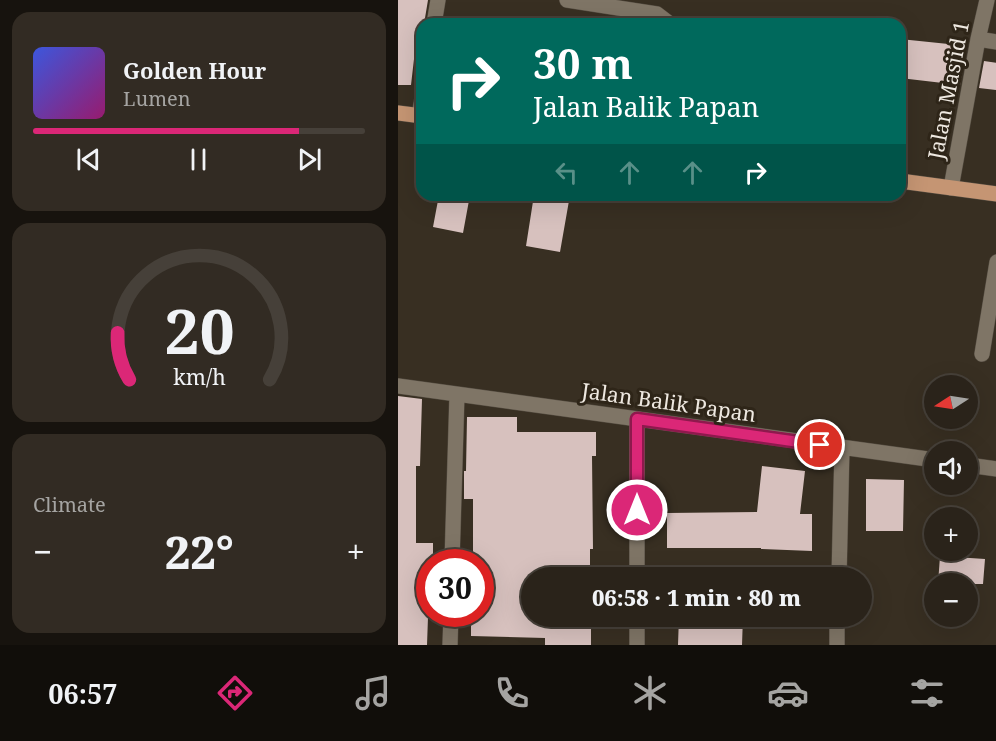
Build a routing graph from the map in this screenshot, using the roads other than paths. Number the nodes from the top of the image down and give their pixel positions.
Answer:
1 (438, 0) edge
2 (987, 0) edge
3 (578, 1) edge
4 (435, 18) edge
5 (662, 18) edge
6 (978, 39) junction
7 (996, 42) edge
8 (398, 113) edge
9 (416, 115) edge
10 (906, 182) edge
11 (951, 188) junction
12 (996, 194) edge
13 (996, 262) edge
14 (982, 354) dead end
15 (398, 386) edge
16 (457, 394) junction
17 (637, 419) junction
18 (842, 448) junction
19 (924, 459) edge
20 (978, 466) edge
21 (996, 469) edge
22 (452, 549) edge
23 (637, 567) edge
24 (839, 567) edge
25 (450, 627) edge
26 (637, 627) edge
27 (837, 627) edge
28 (450, 645) edge
29 (637, 645) edge
30 (837, 645) edge

1 - 4 street
2 - 6 street, Jalan Masjid 1
3 - 5 street
6 - 7 street
6 - 11 street, Jalan Masjid 1
8 - 9 main road
10 - 11 main road
11 - 12 main road
13 - 14 street
15 - 16 street, Jalan Balik Papan
16 - 17 street, Jalan Balik Papan
16 - 22 street
17 - 18 street, Jalan Balik Papan
17 - 23 street
18 - 19 street, Jalan Balik Papan
18 - 24 street
20 - 21 street
25 - 28 street
26 - 29 street
27 - 30 street

